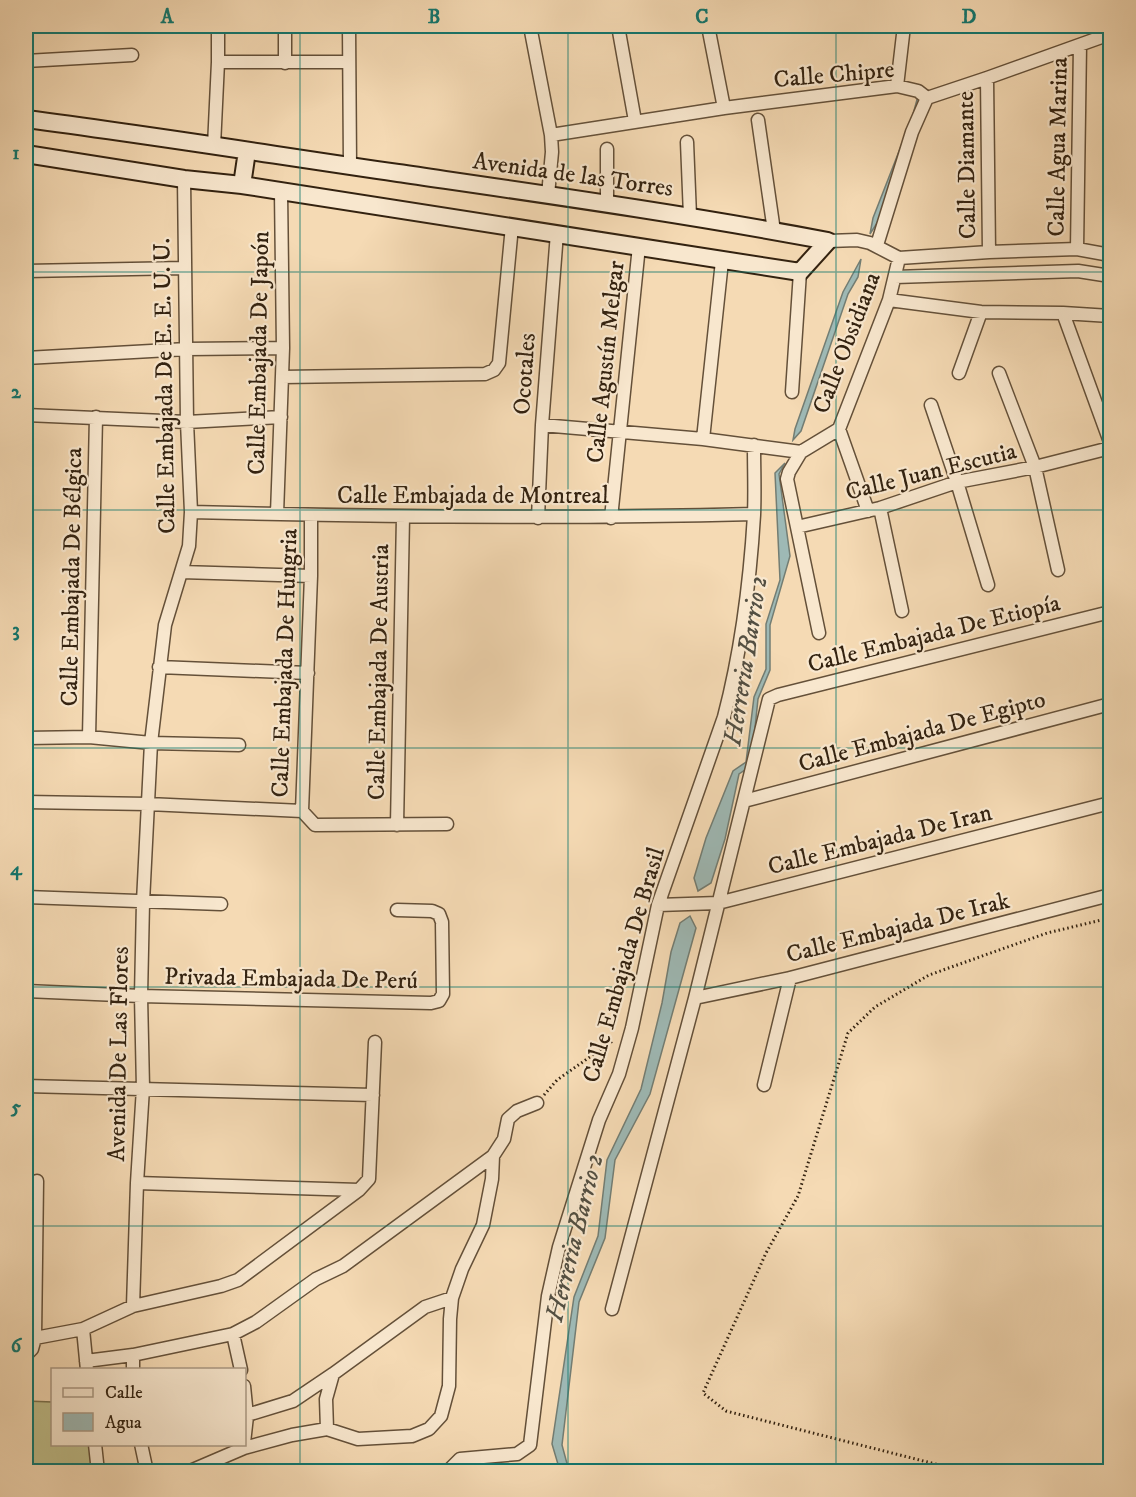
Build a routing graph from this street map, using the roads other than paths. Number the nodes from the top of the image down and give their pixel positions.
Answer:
1 (218, 26) edge
2 (285, 26) edge
3 (349, 26) edge
4 (530, 26) edge
5 (618, 26) edge
6 (708, 26) edge
7 (904, 26) edge
8 (1110, 34) edge
9 (1080, 45) junction
10 (132, 55) dead end
11 (26, 61) edge
12 (218, 62) junction
13 (349, 62) junction
14 (285, 63) junction
15 (987, 78) junction
16 (897, 86) junction
17 (927, 98) junction
18 (724, 108) junction
19 (26, 119) edge
20 (758, 120) dead end
21 (635, 121) junction
22 (551, 135) junction
23 (687, 142) dead end
24 (214, 146) junction
25 (608, 149) dead end
26 (247, 151) junction
27 (26, 154) edge
28 (350, 166) junction
29 (184, 179) junction
30 (242, 185) junction
31 (281, 192) junction
32 (548, 195) junction
33 (608, 204) junction
34 (690, 216) junction
35 (512, 226) junction
36 (774, 231) junction
37 (557, 233) junction
38 (828, 241) junction
39 (877, 245) junction
40 (639, 246) junction
41 (1077, 249) junction
42 (989, 252) junction
43 (1110, 255) edge
44 (899, 258) junction
45 (722, 261) junction
46 (184, 267) junction
47 (26, 271) edge
48 (800, 272) junction
49 (1110, 276) edge
50 (895, 277) junction
51 (889, 300) junction
52 (981, 312) junction
53 (1063, 313) junction
54 (1110, 316) edge
55 (283, 348) junction
56 (187, 349) junction
57 (26, 358) edge
58 (959, 373) dead end
59 (999, 373) dead end
60 (282, 377) junction
61 (792, 392) dead end
62 (931, 405) dead end
63 (26, 415) edge
64 (96, 417) junction
65 (281, 417) junction
66 (187, 422) junction
67 (542, 425) junction
68 (839, 429) junction
69 (621, 432) junction
70 (703, 439) junction
71 (1110, 442) edge
72 (754, 446) junction
73 (1110, 448) edge
74 (792, 451) junction
75 (1035, 467) junction
76 (957, 482) junction
77 (874, 509) junction
78 (191, 512) junction
79 (277, 514) junction
80 (754, 514) junction
81 (311, 515) junction
82 (403, 517) junction
83 (538, 518) junction
84 (611, 518) junction
85 (797, 527) junction
86 (1058, 570) dead end
87 (182, 572) junction
88 (311, 576) junction
89 (987, 585) dead end
90 (902, 611) dead end
91 (1110, 612) edge
92 (819, 633) dead end
93 (159, 668) junction
94 (308, 673) junction
95 (1110, 704) edge
96 (89, 737) junction
97 (26, 738) edge
98 (151, 742) junction
99 (239, 745) dead end
100 (744, 801) junction
101 (26, 802) edge
102 (1110, 803) edge
103 (147, 804) junction
104 (302, 811) junction
105 (447, 824) dead end
106 (397, 825) junction
107 (1110, 895) edge
108 (26, 897) edge
109 (143, 902) junction
110 (718, 903) junction
111 (221, 904) dead end
112 (657, 905) junction
113 (397, 910) dead end
114 (790, 978) junction
115 (26, 991) edge
116 (141, 996) junction
117 (695, 998) junction
118 (375, 1042) dead end
119 (764, 1085) dead end
120 (26, 1086) edge
121 (143, 1088) junction
122 (373, 1095) junction
123 (537, 1103) road end
124 (493, 1156) junction
125 (37, 1181) dead end
126 (137, 1183) junction
127 (359, 1190) junction
128 (30, 1272) edge
129 (452, 1298) junction
130 (133, 1306) junction
131 (612, 1309) dead end
132 (83, 1329) junction
133 (232, 1334) junction
134 (34, 1338) junction
135 (26, 1355) edge
136 (133, 1355) junction
137 (87, 1365) edge
138 (133, 1368) edge
139 (240, 1368) edge
140 (333, 1374) junction
141 (246, 1416) edge
142 (327, 1429) junction
143 (246, 1445) edge
144 (95, 1446) edge
145 (141, 1446) edge
146 (242, 1446) edge
147 (451, 1470) edge
148 (98, 1472) edge
149 (147, 1472) edge
150 (188, 1472) edge

1 - 12 street
2 - 14 street
3 - 13 street
4 - 22 street
5 - 21 street
6 - 18 street
7 - 16 street
8 - 9 street, Calle Chipre
9 - 15 street, Calle Chipre
9 - 41 street, Calle Agua Marina
10 - 11 street
12 - 14 street
12 - 24 street
13 - 14 street
13 - 28 street
15 - 17 street, Calle Chipre
15 - 42 street, Calle Diamante
16 - 17 street, Calle Chipre
16 - 18 street, Calle Chipre
17 - 39 street
18 - 21 street, Calle Chipre
19 - 24 main road, Avenida de las Torres
20 - 36 street
21 - 22 street, Calle Chipre
22 - 32 street
23 - 34 street
24 - 26 main road, Avenida de las Torres
25 - 33 street
26 - 28 main road, Avenida de las Torres
26 - 30 main road
27 - 29 main road
28 - 32 main road, Avenida de las Torres
29 - 30 main road
29 - 46 street, Calle Embajada De E. E. U. U.
30 - 31 main road
31 - 35 main road
31 - 55 street, Calle Embajada De Japón
32 - 33 main road, Avenida de las Torres
33 - 34 main road, Avenida de las Torres
34 - 36 main road, Avenida de las Torres
35 - 37 main road
35 - 60 street
36 - 38 main road, Avenida de las Torres
37 - 40 main road
37 - 67 street, Ocotales
38 - 39 street, Avenida de las Torres
38 - 48 main road
39 - 44 street, Avenida de las Torres
40 - 45 main road
40 - 69 street, Calle Agustín Melgar
41 - 42 street
41 - 43 street
42 - 44 street
44 - 50 street, Calle Obsidiana
45 - 48 main road
45 - 70 street
46 - 47 street
46 - 56 street, Calle Embajada De E. E. U. U.
48 - 61 street
49 - 50 street
50 - 51 street, Calle Obsidiana
51 - 52 street
51 - 68 street, Calle Obsidiana
52 - 53 street
52 - 58 street
53 - 54 street
53 - 71 street
55 - 56 street
55 - 60 street, Calle Embajada De Japón
56 - 57 street
56 - 66 street, Calle Embajada De E. E. U. U.
59 - 75 street
60 - 65 street, Calle Embajada De Japón
62 - 76 street
63 - 64 street
64 - 66 street
64 - 96 street, Calle Embajada De Bélgica
65 - 66 street
65 - 79 street, Calle Embajada De Japón
66 - 78 street, Calle Embajada De E. E. U. U.
67 - 69 street
67 - 83 street, Ocotales
68 - 74 street, Calle Obsidiana
68 - 77 street
69 - 70 street
69 - 84 street, Calle Agustín Melgar
70 - 72 street
72 - 74 street
72 - 80 street, Calle Embajada De Brasil
73 - 75 street, Calle Juan Escutia
74 - 85 street
75 - 76 street, Calle Juan Escutia
75 - 86 street
76 - 77 street, Calle Juan Escutia
76 - 89 street
77 - 85 street, Calle Juan Escutia
77 - 90 street
78 - 79 street, Calle Embajada de Montreal
78 - 87 street, Calle Embajada De E. E. U. U.
79 - 81 street, Calle Embajada de Montreal
80 - 84 street, Calle Embajada de Montreal
80 - 112 street, Calle Embajada De Brasil
81 - 82 street, Calle Embajada de Montreal
81 - 88 street, Calle Embajada De Hungria
82 - 83 street, Calle Embajada de Montreal
82 - 106 street, Calle Embajada De Austria
83 - 84 street, Calle Embajada de Montreal
85 - 92 street
87 - 88 street
87 - 93 street, Calle Embajada De E. E. U. U.
88 - 94 street, Calle Embajada De Hungria
91 - 100 street, Calle Embajada De Etiopía
93 - 94 street
93 - 98 street, Calle Embajada De E. E. U. U.
94 - 104 street, Calle Embajada De Hungria
95 - 100 street, Calle Embajada De Egipto
96 - 97 street
96 - 98 street
98 - 99 street
98 - 103 street, Calle Embajada De E. E. U. U.
100 - 110 street
101 - 103 street, Calle Embajada De Austria
102 - 110 street, Calle Embajada De Iran
103 - 104 street, Calle Embajada De Austria
103 - 109 street, Avenida De Las Flores
104 - 106 street, Calle Embajada De Austria
105 - 106 street
107 - 114 street, Calle Embajada De Irak
108 - 109 street
109 - 111 street
109 - 116 street, Avenida De Las Flores
110 - 112 street, Calle Embajada De Iran
110 - 117 street
112 - 147 street, Calle Embajada De Brasil
113 - 116 street, Privada Embajada De Perú
114 - 117 street, Calle Embajada De Irak
114 - 119 street
115 - 116 street, Privada Embajada De Perú
116 - 121 street, Avenida De Las Flores
117 - 131 street
118 - 122 street
120 - 121 street
121 - 122 street
121 - 126 street, Avenida De Las Flores
122 - 127 street
123 - 124 street
124 - 129 street
124 - 133 street
125 - 128 street
126 - 127 street
126 - 130 street, Avenida De Las Flores
127 - 130 street
128 - 134 street
129 - 140 street
129 - 142 street
130 - 132 street
132 - 134 street
132 - 137 street
133 - 136 street
133 - 139 street
134 - 135 street
136 - 137 street
136 - 138 street
140 - 141 street
140 - 142 street
142 - 143 street
144 - 148 street
145 - 149 street
146 - 150 street

